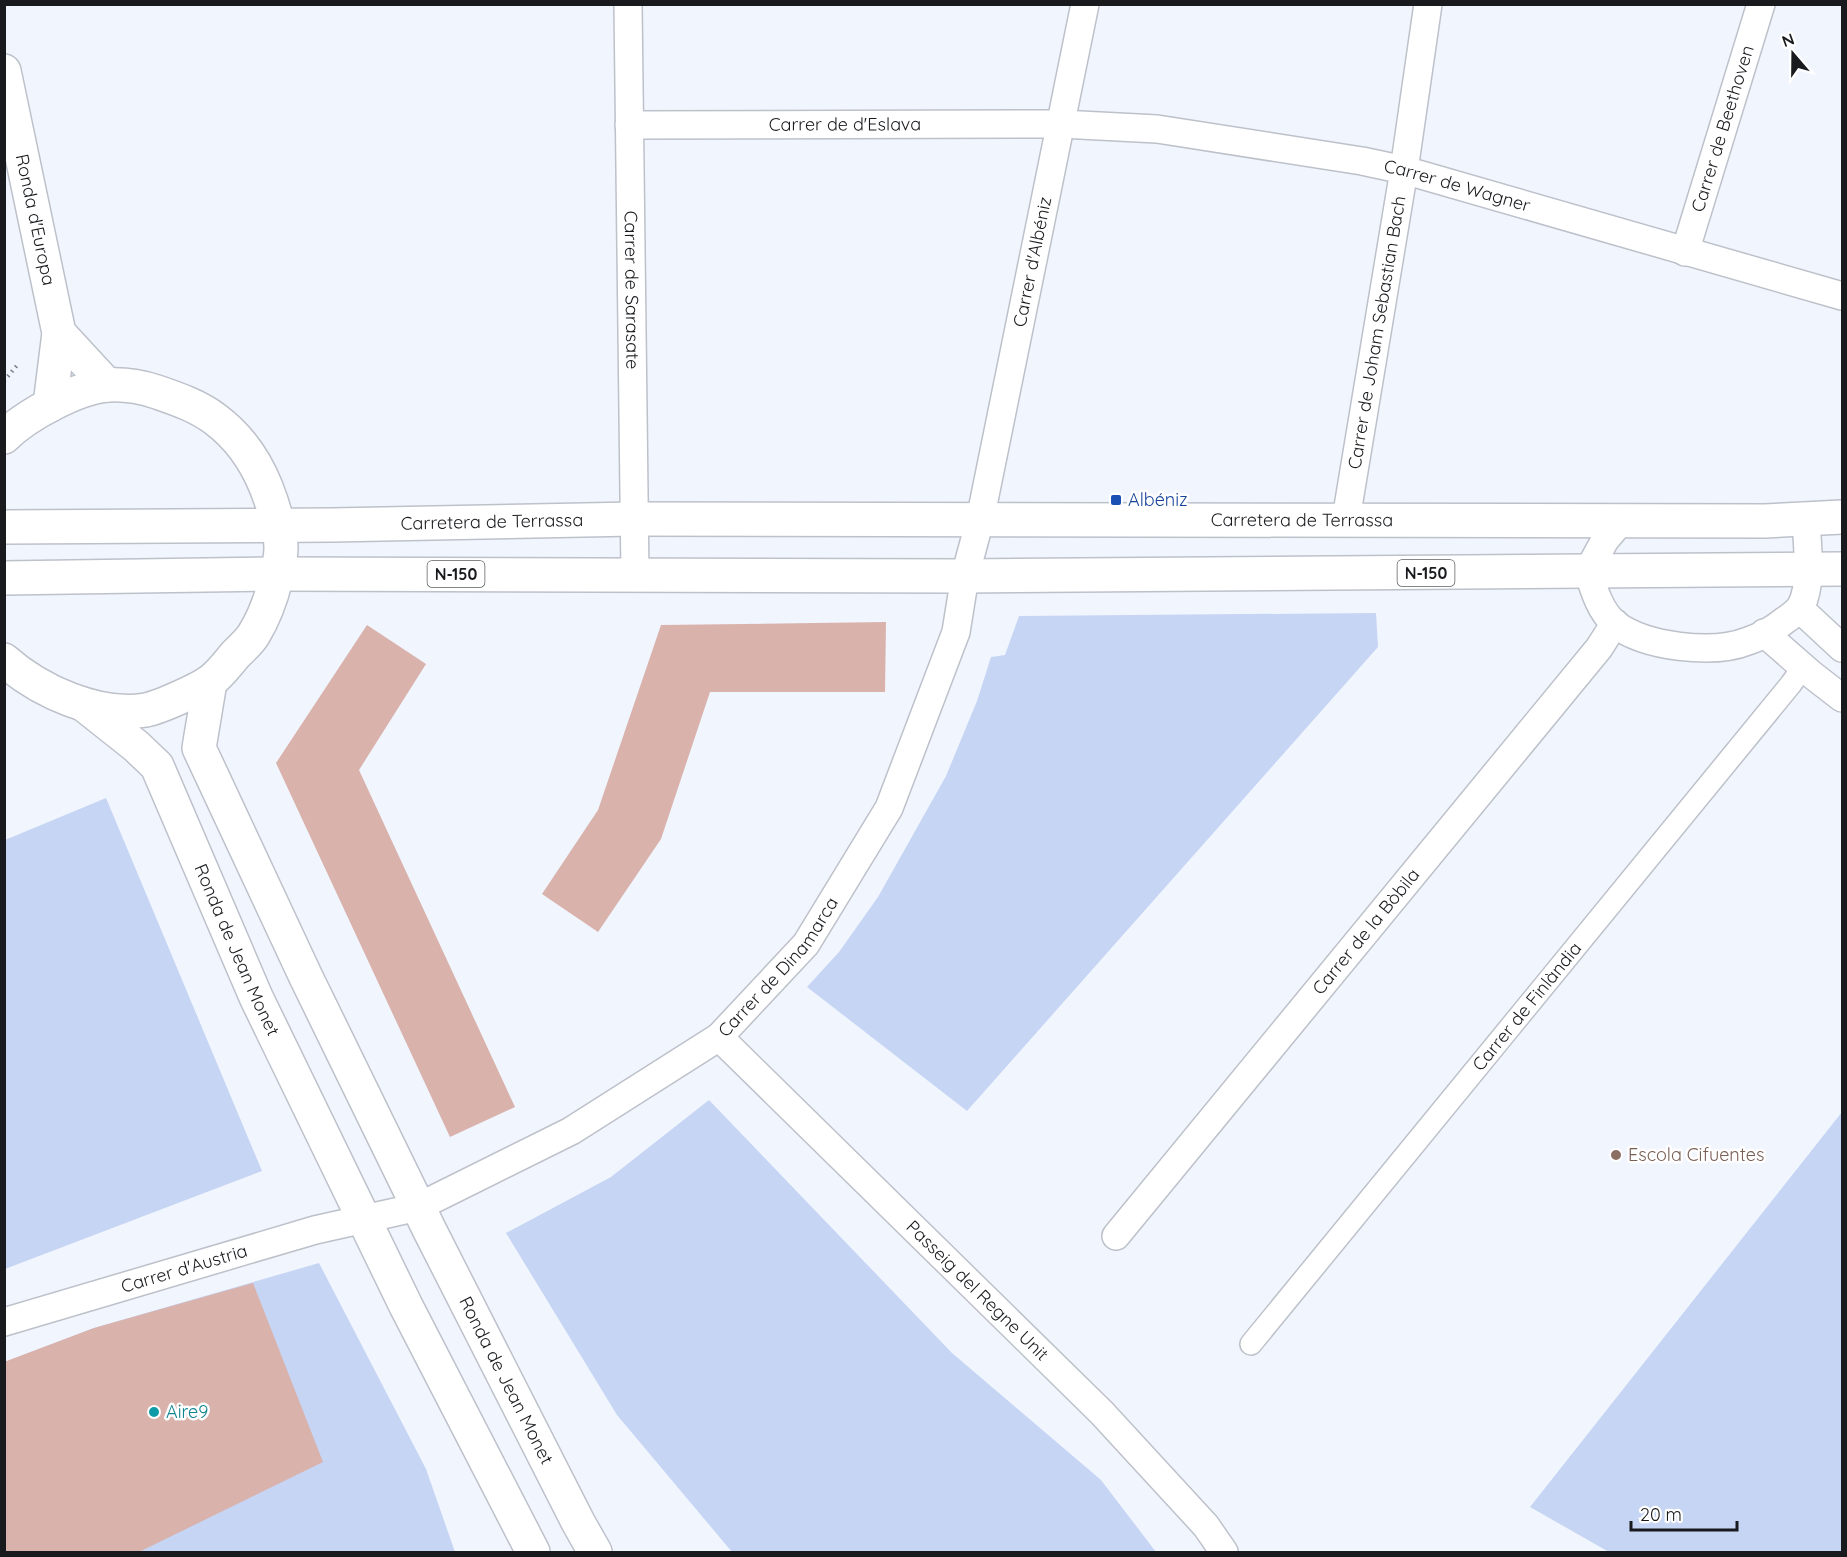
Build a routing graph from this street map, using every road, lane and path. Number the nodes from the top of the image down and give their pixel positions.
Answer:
1 (628, 4) edge
2 (1086, 4) edge
3 (1428, 4) edge
4 (1761, 4) edge
5 (4, 71) edge
6 (1061, 124) junction
7 (629, 125) junction
8 (1404, 170) junction
9 (1685, 252) junction
10 (1842, 296) edge
11 (59, 333) junction
12 (107, 385) junction
13 (50, 405) junction
14 (4, 437) edge
15 (1842, 517) edge
16 (634, 519) junction
17 (1346, 519) junction
18 (980, 520) junction
19 (1622, 520) junction
20 (1806, 520) junction
21 (278, 525) junction
22 (4, 527) edge
23 (1842, 569) edge
24 (1808, 570) junction
25 (1588, 571) junction
26 (277, 574) junction
27 (635, 575) junction
28 (965, 576) junction
29 (4, 578) edge
30 (1800, 609) junction
31 (1615, 623) junction
32 (1764, 633) junction
33 (1842, 648) edge
34 (4, 660) edge
35 (1803, 667) junction
36 (210, 682) junction
37 (1842, 698) edge
38 (83, 704) junction
39 (719, 1037) junction
40 (418, 1207) junction
41 (364, 1220) junction
42 (1116, 1236) dead end
43 (4, 1322) edge
44 (1251, 1344) dead end
45 (533, 1552) edge
46 (595, 1552) edge
47 (1224, 1552) edge

1 - 7 street, Carrer de Sarasate
2 - 6 street, Carrer d'Albéniz
3 - 8 street, Carrer de Joham Sebastian Bach
4 - 9 street, Carrer de Beethoven
5 - 11 main road, Ronda d'Europa
6 - 7 street, Carrer de d'Eslava
6 - 8 street, Carrer de Wagner
6 - 18 street, Carrer d'Albéniz
7 - 16 street, Carrer de Sarasate
8 - 9 street, Carrer de Wagner
8 - 17 street, Carrer de Joham Sebastian Bach
9 - 10 street, Carrer de Wagner
11 - 12 main road
11 - 13 main road, Ronda d'Europa
12 - 13 main road
12 - 21 main road
13 - 14 main road
15 - 20 main road, Carretera de Terrassa
16 - 18 main road, Carretera de Terrassa
16 - 21 main road, Carretera de Terrassa
16 - 27 street, Carrer de Sarasate
17 - 18 main road, Carretera de Terrassa
17 - 19 main road, Carretera de Terrassa
18 - 28 street
19 - 20 main road, Carretera de Terrassa
19 - 25 street
20 - 24 street
21 - 22 main road, Carretera de Terrassa
21 - 26 main road
23 - 24 main road, N-150
24 - 25 main road, N-150
24 - 30 street
25 - 28 main road, N-150
25 - 31 street
26 - 27 main road, N-150
26 - 29 main road, N-150
26 - 36 main road
27 - 28 main road, N-150
28 - 39 street, Carrer de Dinamarca
30 - 32 street
30 - 33 street
31 - 32 street
31 - 42 street, Carrer de la Bòbila
32 - 35 street
34 - 38 main road
35 - 37 street
35 - 44 street, Carrer de Finlàndia
36 - 38 main road
36 - 40 main road, Ronda de Jean Monet
38 - 41 main road, Ronda de Jean Monet
39 - 40 street, Carrer de Dinamarca
39 - 47 street, Passeig del Regne Unit
40 - 41 street
40 - 46 main road, Ronda de Jean Monet
41 - 43 street, Carrer d'Austria
41 - 45 main road, Ronda de Jean Monet

